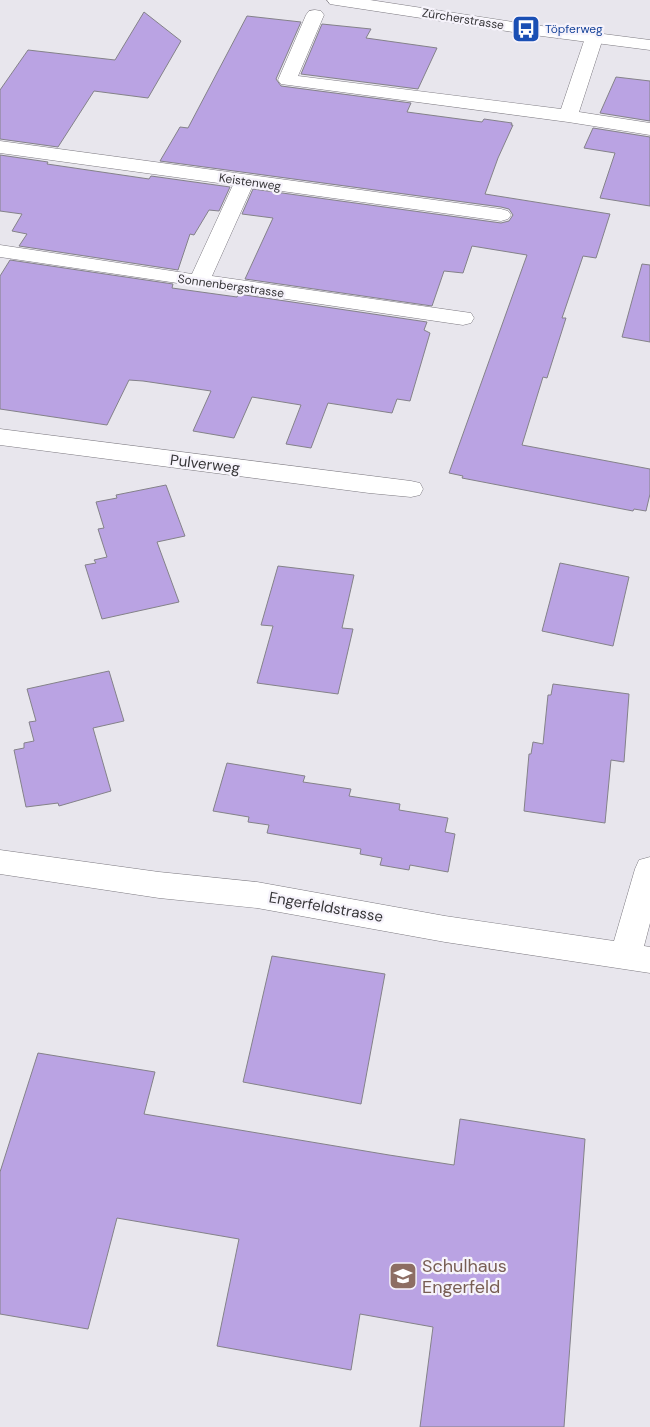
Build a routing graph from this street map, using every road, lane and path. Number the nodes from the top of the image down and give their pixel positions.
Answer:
1 (336, 0) edge
2 (316, 15) dead end
3 (594, 38) junction
4 (650, 45) edge
5 (568, 116) junction
6 (650, 129) edge
7 (0, 147) edge
8 (245, 181) junction
9 (500, 215) dead end
10 (0, 251) edge
11 (199, 281) junction
12 (463, 318) dead end
13 (0, 438) edge
14 (411, 489) dead end
15 (0, 862) edge
16 (650, 869) edge
17 (638, 958) edge

1 - 3 street, Zürcherstrasse
2 - 5 street
3 - 4 street, Zürcherstrasse
3 - 5 street
5 - 6 street
7 - 8 street, Keistenweg
8 - 9 street, Keistenweg
8 - 11 street
10 - 11 street, Sonnenbergstrasse
11 - 12 street, Sonnenbergstrasse
13 - 14 street, Pulverweg
15 - 17 street, Engerfeldstrasse
16 - 17 street

